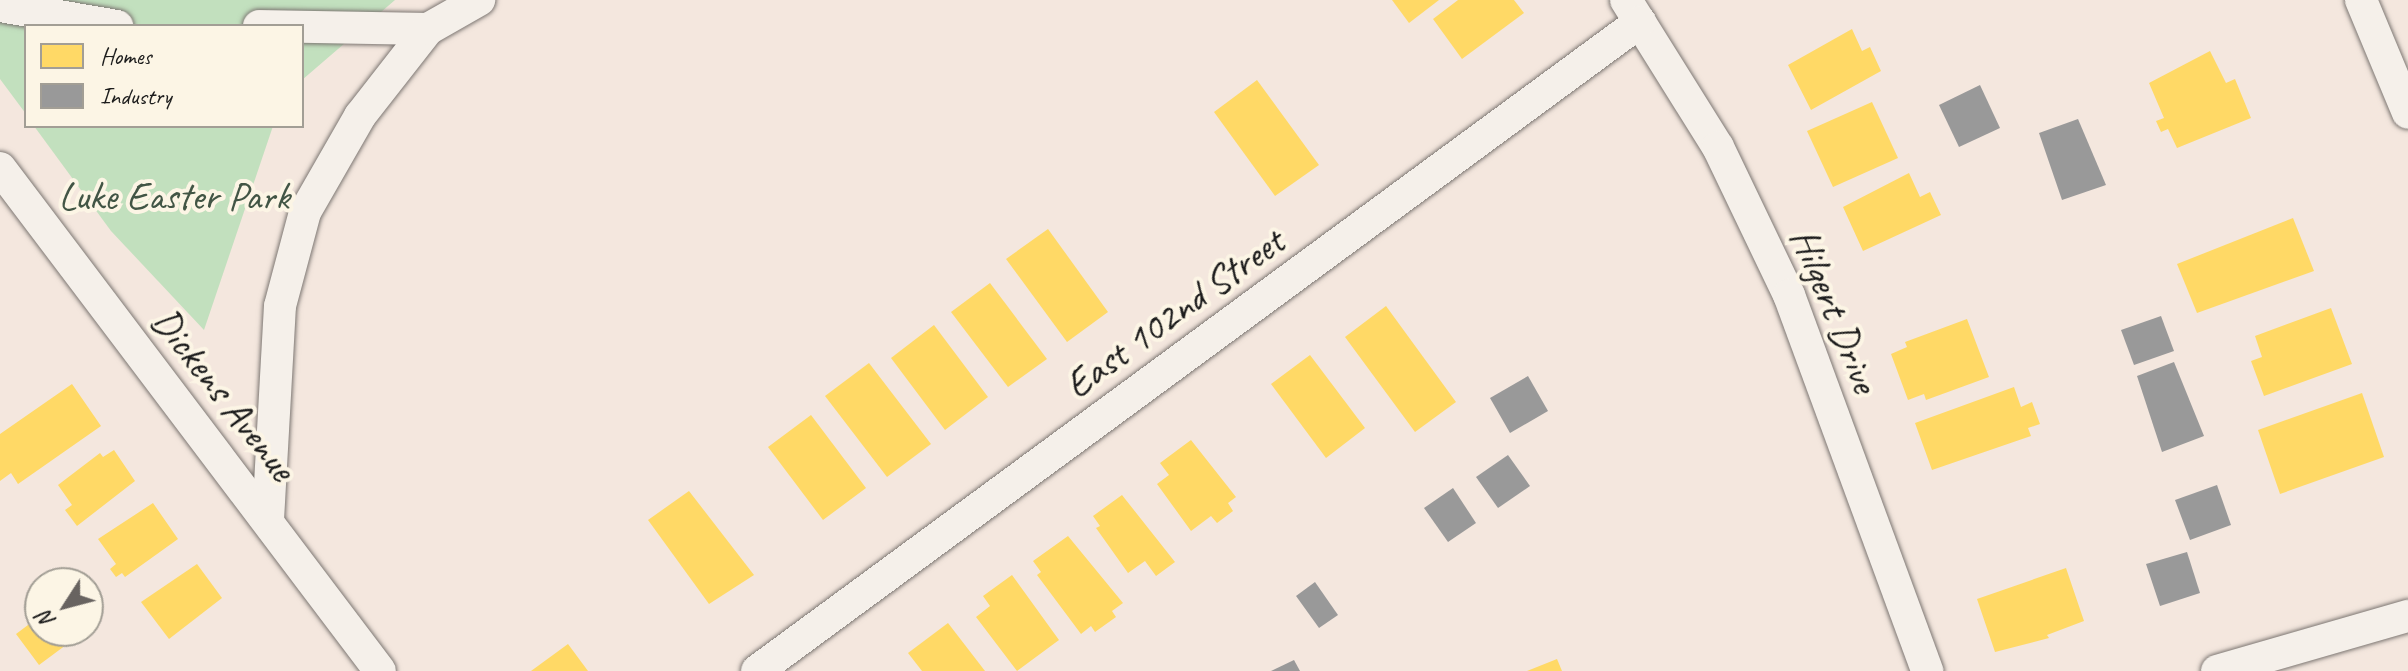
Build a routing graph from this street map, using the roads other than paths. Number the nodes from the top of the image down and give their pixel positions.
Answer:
1 (479, 0) edge
2 (2361, 0) edge
3 (0, 6) edge
4 (1633, 11) edge
5 (105, 24) edge
6 (304, 27) edge
7 (428, 29) junction
8 (2408, 113) edge
9 (0, 168) edge
10 (268, 520) junction
11 (2408, 616) edge
12 (380, 671) edge
13 (757, 671) edge
14 (1927, 671) edge
15 (2217, 671) edge

1 - 7 street
2 - 8 street
3 - 5 street
4 - 13 street, East 102nd Street
4 - 14 street, Hilgert Drive
6 - 7 street
7 - 10 street
9 - 10 street, Dickens Avenue
10 - 12 street, Dickens Avenue
11 - 15 street

